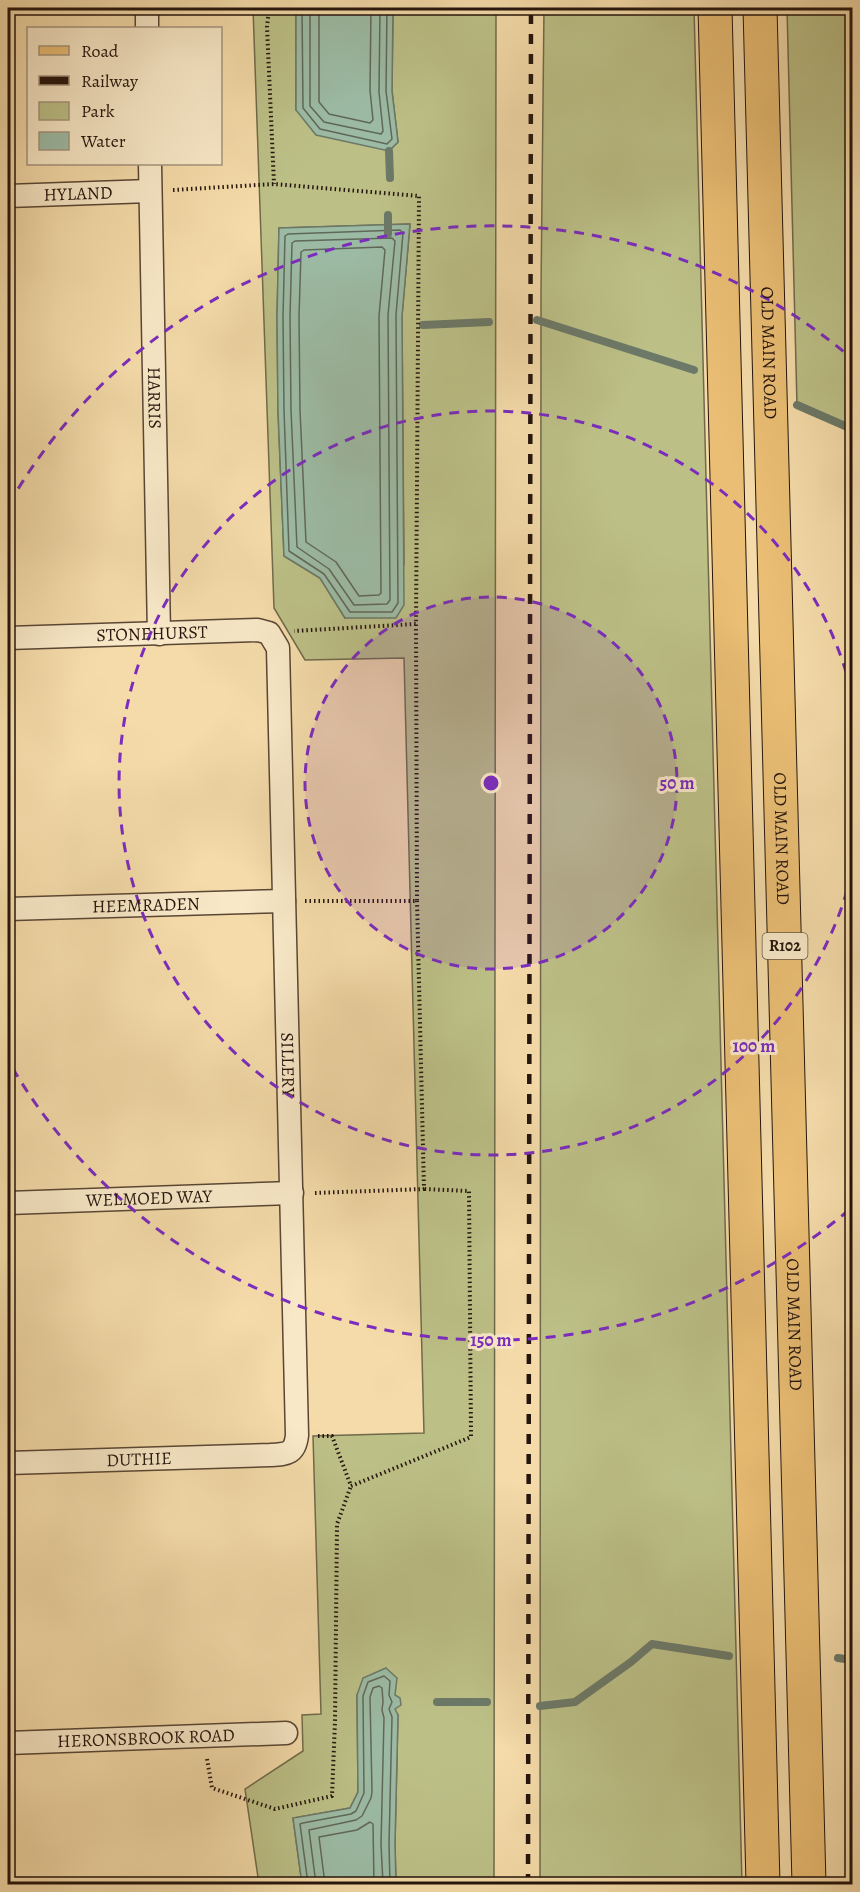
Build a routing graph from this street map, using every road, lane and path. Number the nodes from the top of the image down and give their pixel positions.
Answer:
1 (147, 8) edge
2 (269, 8) edge
3 (715, 8) edge
4 (760, 8) edge
5 (147, 27) edge
6 (150, 165) edge
7 (274, 184) junction
8 (150, 191) junction
9 (8, 196) edge
10 (416, 624) junction
11 (269, 633) junction
12 (159, 634) junction
13 (8, 638) edge
14 (284, 901) junction
15 (417, 901) junction
16 (8, 909) edge
17 (424, 1189) junction
18 (292, 1193) junction
19 (8, 1203) edge
20 (297, 1434) junction
21 (8, 1463) edge
22 (351, 1486) junction
23 (286, 1734) dead end
24 (203, 1736) junction
25 (8, 1743) edge
26 (764, 1884) edge
27 (809, 1884) edge

1 - 5 street
2 - 7 path
3 - 26 main road, R102
4 - 27 main road, OLD MAIN ROAD / R102
6 - 8 street, HARRIS
7 - 8 path
7 - 10 path
8 - 9 street, HYLAND
8 - 12 street, HARRIS
10 - 11 path
10 - 15 path
11 - 12 street, STONEHURST
11 - 14 street, SILLERY
12 - 13 street, STONEHURST
14 - 15 path
14 - 16 street, HEEMRADEN
14 - 18 street, SILLERY
15 - 17 path
17 - 18 path
17 - 22 path
18 - 19 street, WELMOED WAY
18 - 20 street, SILLERY
20 - 21 street, DUTHIE
20 - 22 path
22 - 24 path
23 - 24 street, HERONSBROOK ROAD
24 - 25 street, HERONSBROOK ROAD

